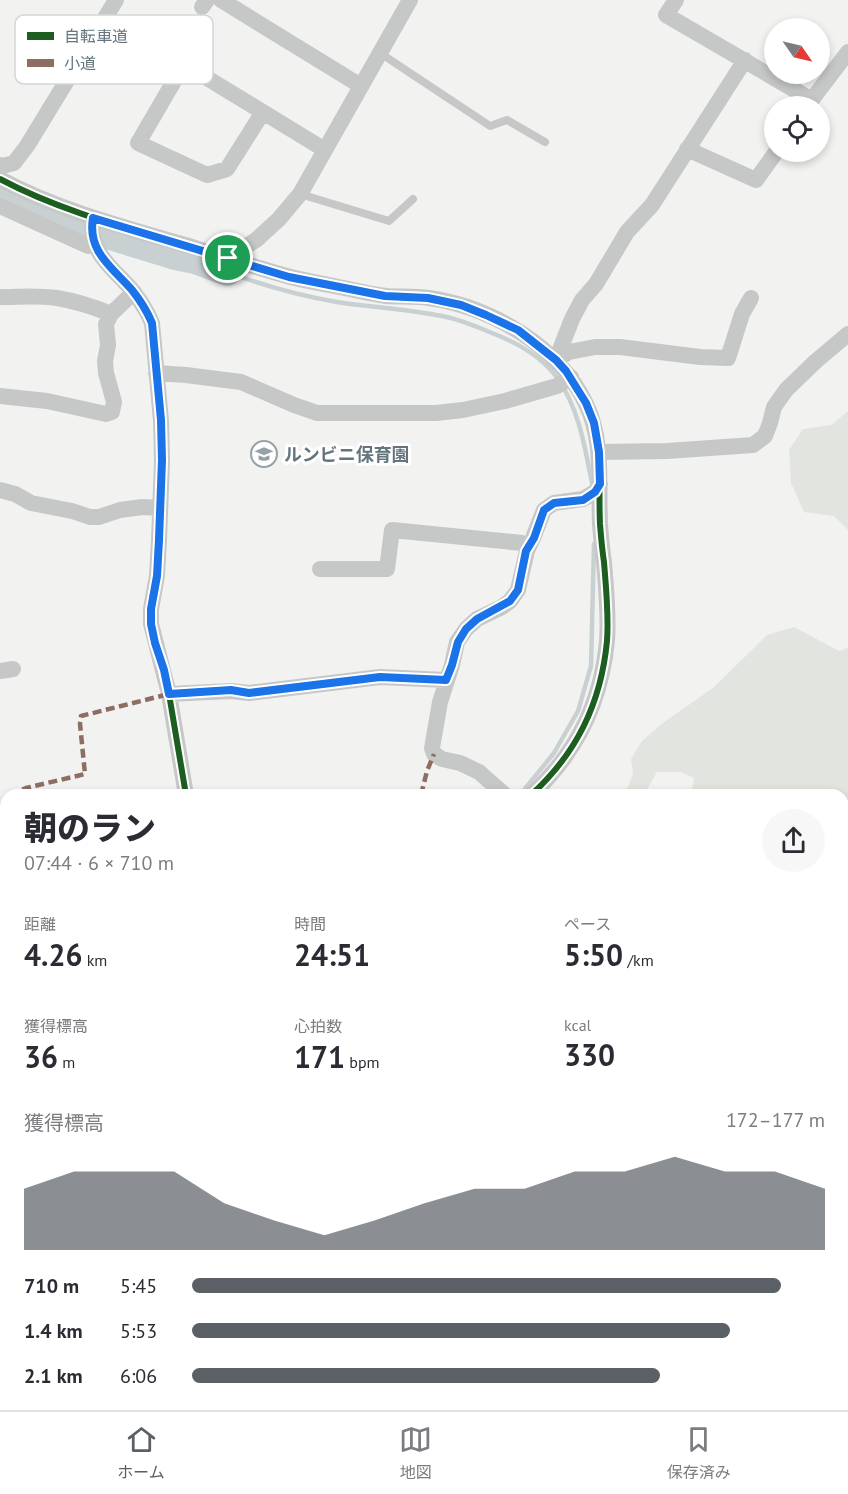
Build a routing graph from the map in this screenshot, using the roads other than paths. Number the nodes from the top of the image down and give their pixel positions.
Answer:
1 (116, 0) edge
2 (221, 0) edge
3 (410, 0) edge
4 (676, 0) edge
5 (107, 15) edge
6 (848, 52) edge
7 (380, 53) junction
8 (745, 60) junction
9 (213, 82) edge
10 (65, 84) edge
11 (172, 84) edge
12 (361, 86) junction
13 (799, 96) edge
14 (814, 96) edge
15 (262, 112) junction
16 (545, 142) dead end
17 (687, 149) junction
18 (325, 150) junction
19 (769, 162) edge
20 (0, 165) edge
21 (0, 180) edge
22 (300, 194) junction
23 (412, 199) dead end
24 (0, 206) edge
25 (93, 232) junction
26 (228, 258) junction
27 (134, 292) junction
28 (0, 297) edge
29 (751, 298) dead end
30 (111, 314) junction
31 (848, 334) edge
32 (556, 360) junction
33 (156, 373) junction
34 (565, 381) junction
35 (0, 396) edge
36 (599, 452) junction
37 (600, 484) junction
38 (0, 490) edge
39 (160, 508) junction
40 (529, 546) junction
41 (320, 569) dead end
42 (446, 680) junction
43 (169, 694) junction
44 (185, 789) edge
45 (498, 789) edge
46 (537, 789) edge

1 - 5 street
2 - 12 street
3 - 7 street
4 - 8 street
6 - 14 street
7 - 12 street
7 - 16 lane
8 - 13 street
8 - 17 street
9 - 15 street
10 - 20 street
11 - 15 street
12 - 18 street
15 - 18 street
17 - 19 street
17 - 32 street
18 - 22 street
21 - 25 street
22 - 23 lane
22 - 26 street
24 - 25 street
25 - 26 street
25 - 27 street
26 - 32 street
27 - 30 street
27 - 33 street
28 - 30 street
29 - 32 street
30 - 35 street
31 - 36 street
32 - 34 street
33 - 34 street
33 - 39 street
34 - 36 street
36 - 37 street
37 - 40 street
37 - 46 street
38 - 39 street
39 - 43 street
40 - 41 street
40 - 42 street
42 - 43 street
42 - 45 street
43 - 44 street

